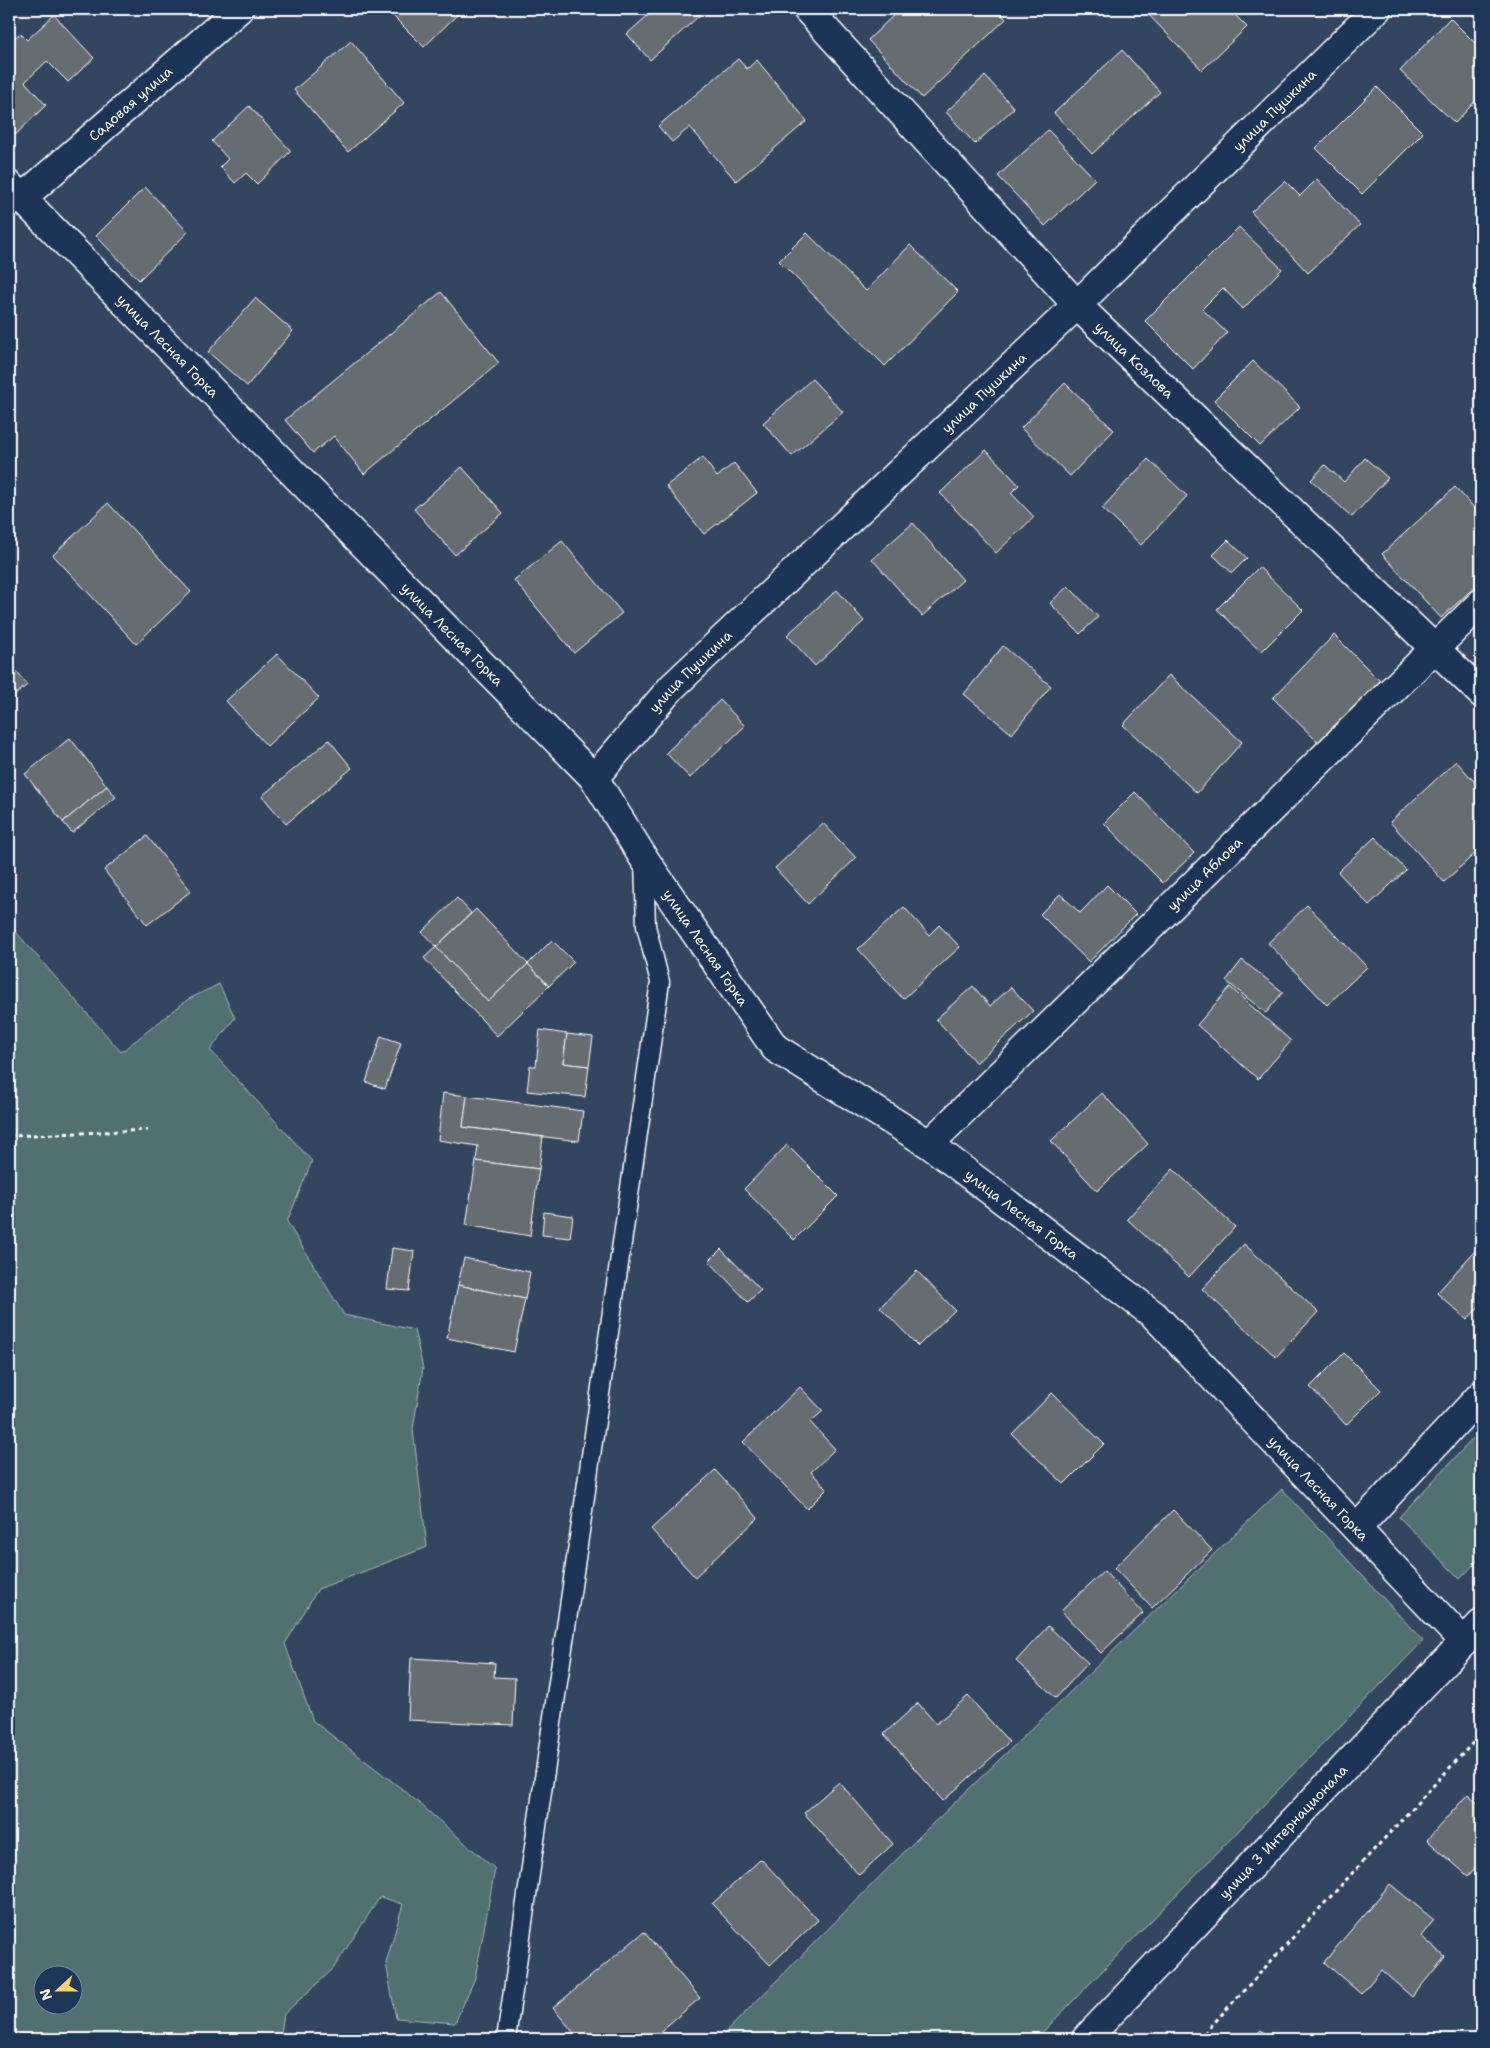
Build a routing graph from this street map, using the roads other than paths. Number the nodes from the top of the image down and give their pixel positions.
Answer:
1 (239, 9) edge
2 (807, 9) edge
3 (1376, 9) edge
4 (15, 192) edge
5 (1077, 305) junction
6 (1481, 603) edge
7 (1434, 648) junction
8 (1481, 693) edge
9 (594, 778) junction
10 (644, 857) junction
11 (929, 1144) junction
12 (1481, 1395) edge
13 (1357, 1528) junction
14 (1473, 1633) edge
15 (506, 2039) edge
16 (1086, 2039) edge

1 - 4 street, Садовая улица
2 - 5 street, улица Козлова
3 - 5 street, улица Пушкина
4 - 9 street, улица Лесная Горка
5 - 7 street, улица Козлова
5 - 9 street, улица Пушкина
6 - 7 street, улица Аблова
7 - 8 street, улица Козлова
7 - 11 street, улица Аблова
9 - 10 street, улица Лесная Горка
10 - 11 street, улица Лесная Горка
10 - 15 lane
11 - 13 street, улица Лесная Горка
12 - 13 street
13 - 14 street, улица Лесная Горка
14 - 16 street, улица 3 Интернационала

